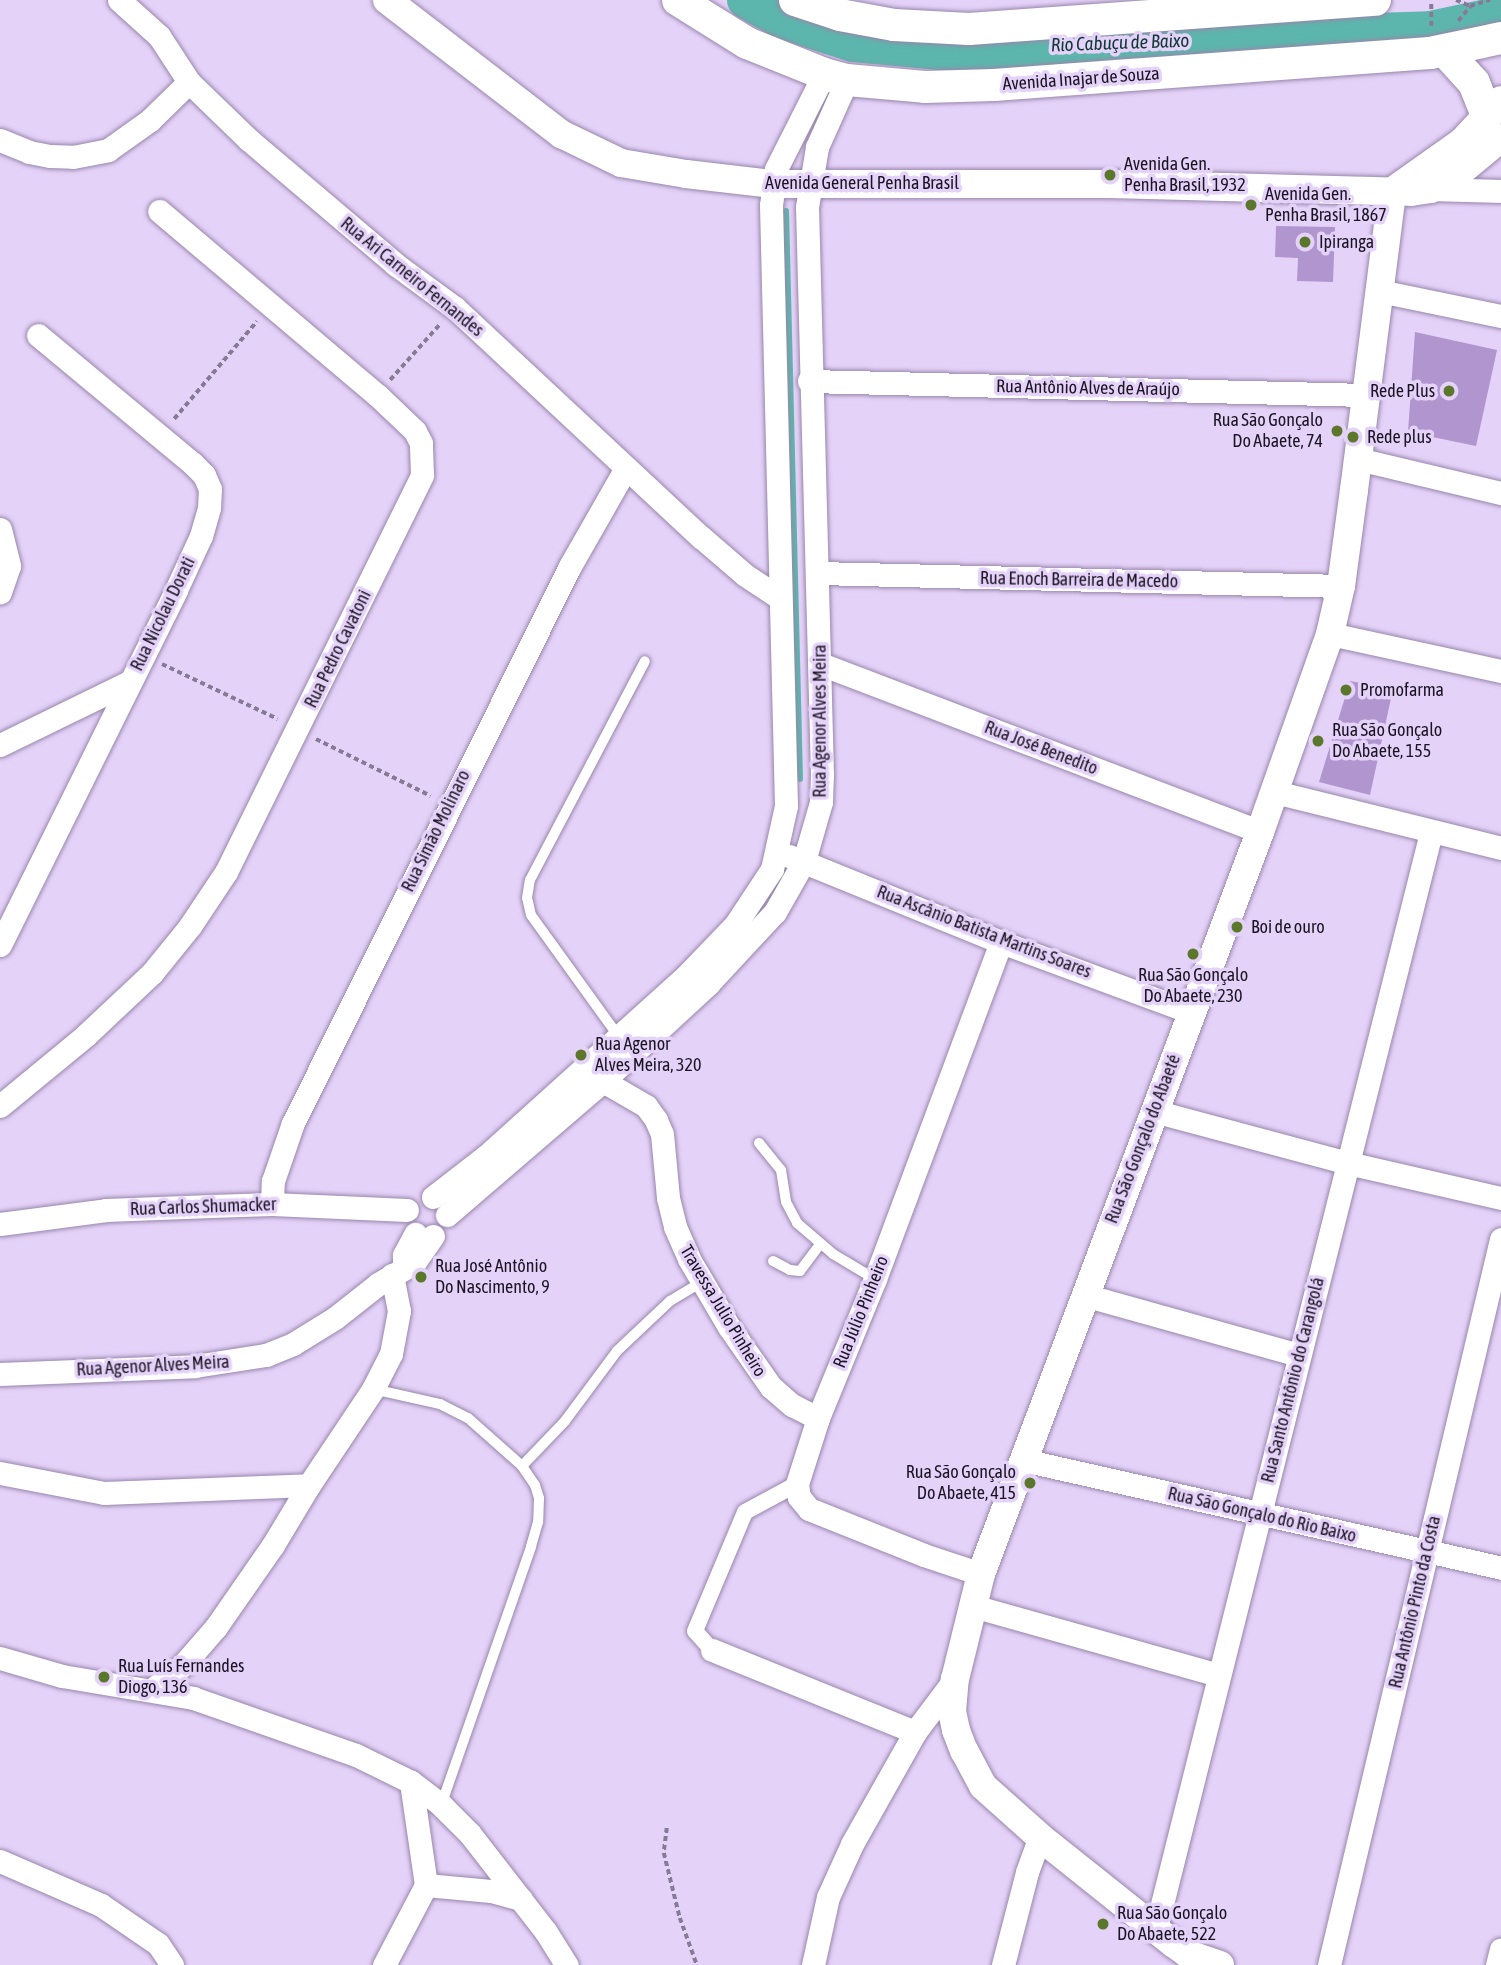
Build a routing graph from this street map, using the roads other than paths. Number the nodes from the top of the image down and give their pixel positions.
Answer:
1 (119, 0) edge
2 (387, 0) edge
3 (678, 0) edge
4 (795, 0) edge
5 (1375, 0) edge
6 (1501, 38) edge
7 (1438, 39) junction
8 (835, 77) junction
9 (189, 82) junction
10 (1496, 118) edge
11 (0, 140) edge
12 (811, 183) junction
13 (773, 184) junction
14 (1431, 189) junction
15 (1501, 191) edge
16 (1392, 192) junction
17 (159, 211) dead end
18 (1380, 291) junction
19 (1501, 316) edge
20 (38, 335) dead end
21 (809, 381) junction
22 (1366, 395) junction
23 (1358, 460) junction
24 (626, 468) junction
25 (1501, 493) edge
26 (0, 529) edge
27 (818, 573) junction
28 (1340, 586) junction
29 (0, 592) edge
30 (780, 598) junction
31 (1330, 634) junction
32 (645, 661) dead end
33 (821, 664) junction
34 (1501, 671) edge
35 (129, 682) junction
36 (0, 745) edge
37 (1275, 792) junction
38 (821, 802) junction
39 (786, 806) junction
40 (1260, 832) junction
41 (1431, 832) junction
42 (1501, 848) edge
43 (777, 852) junction
44 (804, 861) junction
45 (1001, 942) junction
46 (0, 944) edge
47 (1190, 1012) junction
48 (619, 1037) junction
49 (603, 1081) junction
50 (0, 1106) edge
51 (1154, 1111) junction
52 (759, 1143) dead end
53 (1348, 1163) junction
54 (433, 1197) junction
55 (1501, 1198) edge
56 (272, 1205) junction
57 (407, 1210) junction
58 (447, 1215) junction
59 (0, 1224) edge
60 (424, 1235) junction
61 (1501, 1239) edge
62 (820, 1244) junction
63 (773, 1262) dead end
64 (398, 1271) junction
65 (875, 1279) junction
66 (702, 1282) junction
67 (1084, 1295) junction
68 (1299, 1355) junction
69 (0, 1374) edge
70 (373, 1389) junction
71 (818, 1418) junction
72 (1023, 1460) junction
73 (522, 1466) junction
74 (0, 1473) edge
75 (797, 1484) junction
76 (309, 1485) junction
77 (1259, 1515) junction
78 (1427, 1551) junction
79 (1501, 1568) edge
80 (981, 1574) junction
81 (973, 1606) junction
82 (712, 1650) joint
83 (0, 1658) edge
84 (1219, 1675) junction
85 (955, 1679) junction
86 (153, 1689) junction
87 (915, 1732) junction
88 (411, 1782) junction
89 (441, 1805) junction
90 (1040, 1837) junction
91 (0, 1861) edge
92 (426, 1885) junction
93 (521, 1899) junction
94 (1156, 1928) junction
95 (1501, 1949) edge
96 (1186, 1959) edge
97 (172, 1965) edge
98 (384, 1965) edge
99 (567, 1965) edge
100 (813, 1965) edge
101 (1003, 1965) edge
102 (1220, 1965) edge
103 (1329, 1965) edge
104 (1497, 1965) edge

1 - 9 street, Rua Ari Carneiro Fernandes
2 - 13 street, Avenida General Penha Brasil
3 - 8 main road, Avenida Inajar de Souza
4 - 5 main road
6 - 7 main road, Avenida Inajar de Souza
7 - 8 main road, Avenida Inajar de Souza
7 - 10 main road
8 - 12 street, Rua Agenor Alves Meira
8 - 13 street, Rua Agenor Alves Meira
9 - 11 street
9 - 24 street, Rua Ari Carneiro Fernandes
10 - 14 street, Avenida General Penha Brasil
10 - 16 street
12 - 13 street, Avenida General Penha Brasil
12 - 16 street, Avenida General Penha Brasil
12 - 21 street, Rua Agenor Alves Meira
13 - 30 street, Rua Agenor Alves Meira
14 - 15 street
14 - 16 street, Avenida General Penha Brasil
16 - 18 street, Rua São Gonçalo do Abaeté
17 - 50 street, Rua Pedro Cavatoni
18 - 19 street
18 - 22 street, Rua São Gonçalo do Abaeté
20 - 35 street, Rua Nicolau Dorati
21 - 22 street, Rua Antônio Alves de Araújo
21 - 27 street, Rua Agenor Alves Meira
22 - 23 street, Rua São Gonçalo do Abaeté
23 - 25 street
23 - 28 street, Rua São Gonçalo do Abaeté
24 - 30 street, Rua Ari Carneiro Fernandes
24 - 56 street, Rua Simão Molinaro
26 - 29 street
27 - 28 street, Rua Enoch Barreira de Macedo
27 - 33 street, Rua Agenor Alves Meira
28 - 31 street, Rua São Gonçalo do Abaeté
30 - 39 street, Rua Agenor Alves Meira
31 - 34 street
31 - 37 street, Rua São Gonçalo do Abaeté
32 - 48 lane
33 - 38 street, Rua Agenor Alves Meira
33 - 40 street, Rua José Benedito
35 - 36 street
35 - 46 street, Rua Nicolau Dorati
37 - 40 street, Rua São Gonçalo do Abaeté
37 - 41 street
38 - 39 street
38 - 44 street, Rua Agenor Alves Meira
39 - 43 street, Rua Agenor Alves Meira
40 - 47 street, Rua São Gonçalo do Abaeté
41 - 42 street
41 - 53 street, Rua Santo Antônio do Carangolá
43 - 44 street, Rua Ascânio Batista Martins Soares
43 - 48 street, Rua Agenor Alves Meira
44 - 45 street, Rua Ascânio Batista Martins Soares
44 - 49 street, Rua Agenor Alves Meira
45 - 47 street, Rua Ascânio Batista Martins Soares
45 - 65 street, Rua Júlio Pinheiro
47 - 51 street, Rua São Gonçalo do Abaeté
48 - 54 street, Rua Agenor Alves Meira
49 - 58 street, Rua Agenor Alves Meira
49 - 66 street, Travessa Julio Pinheiro
51 - 53 street
51 - 67 street, Rua São Gonçalo do Abaeté
52 - 62 lane
53 - 55 street
53 - 68 street, Rua Santo Antônio do Carangolá
54 - 57 street
54 - 58 street
56 - 57 street, Rua Carlos Shumacker
56 - 59 street, Rua Carlos Shumacker
57 - 60 street
58 - 60 street
60 - 64 street, Rua Agenor Alves Meira
61 - 78 street, Rua Antônio Pinto da Costa
62 - 63 lane
62 - 65 lane
64 - 69 street, Rua Agenor Alves Meira
64 - 70 street
65 - 71 street, Rua Júlio Pinheiro
66 - 71 street, Travessa Julio Pinheiro
66 - 73 lane
67 - 68 street
67 - 72 street, Rua São Gonçalo do Abaeté
68 - 77 street, Rua Santo Antônio do Carangolá
70 - 73 lane
70 - 76 street
71 - 75 street, Rua Júlio Pinheiro
72 - 77 street, Rua São Gonçalo do Rio Baixo
72 - 80 street, Rua São Gonçalo do Abaeté
73 - 89 lane
74 - 76 street
75 - 80 street
75 - 82 street
76 - 86 street
77 - 78 street, Rua São Gonçalo do Rio Baixo
77 - 84 street, Rua Santo Antônio do Carangolá
78 - 79 street, Rua São Gonçalo do Rio Baixo
78 - 103 street, Rua Antônio Pinto da Costa
80 - 81 street, Rua São Gonçalo do Abaeté
81 - 84 street
81 - 85 street, Rua São Gonçalo do Abaeté
82 - 87 street
83 - 86 street
84 - 94 street, Rua Santo Antônio do Carangolá
85 - 87 street
85 - 90 street, Rua São Gonçalo do Abaeté
86 - 88 street
87 - 100 street
88 - 89 street
88 - 92 street
89 - 93 street
90 - 94 street, Rua São Gonçalo do Abaeté
90 - 101 street
91 - 97 street
92 - 93 street
92 - 98 street
93 - 99 street
94 - 96 street, Rua São Gonçalo do Abaeté
95 - 104 street
96 - 102 street, Rua São Gonçalo do Abaeté

